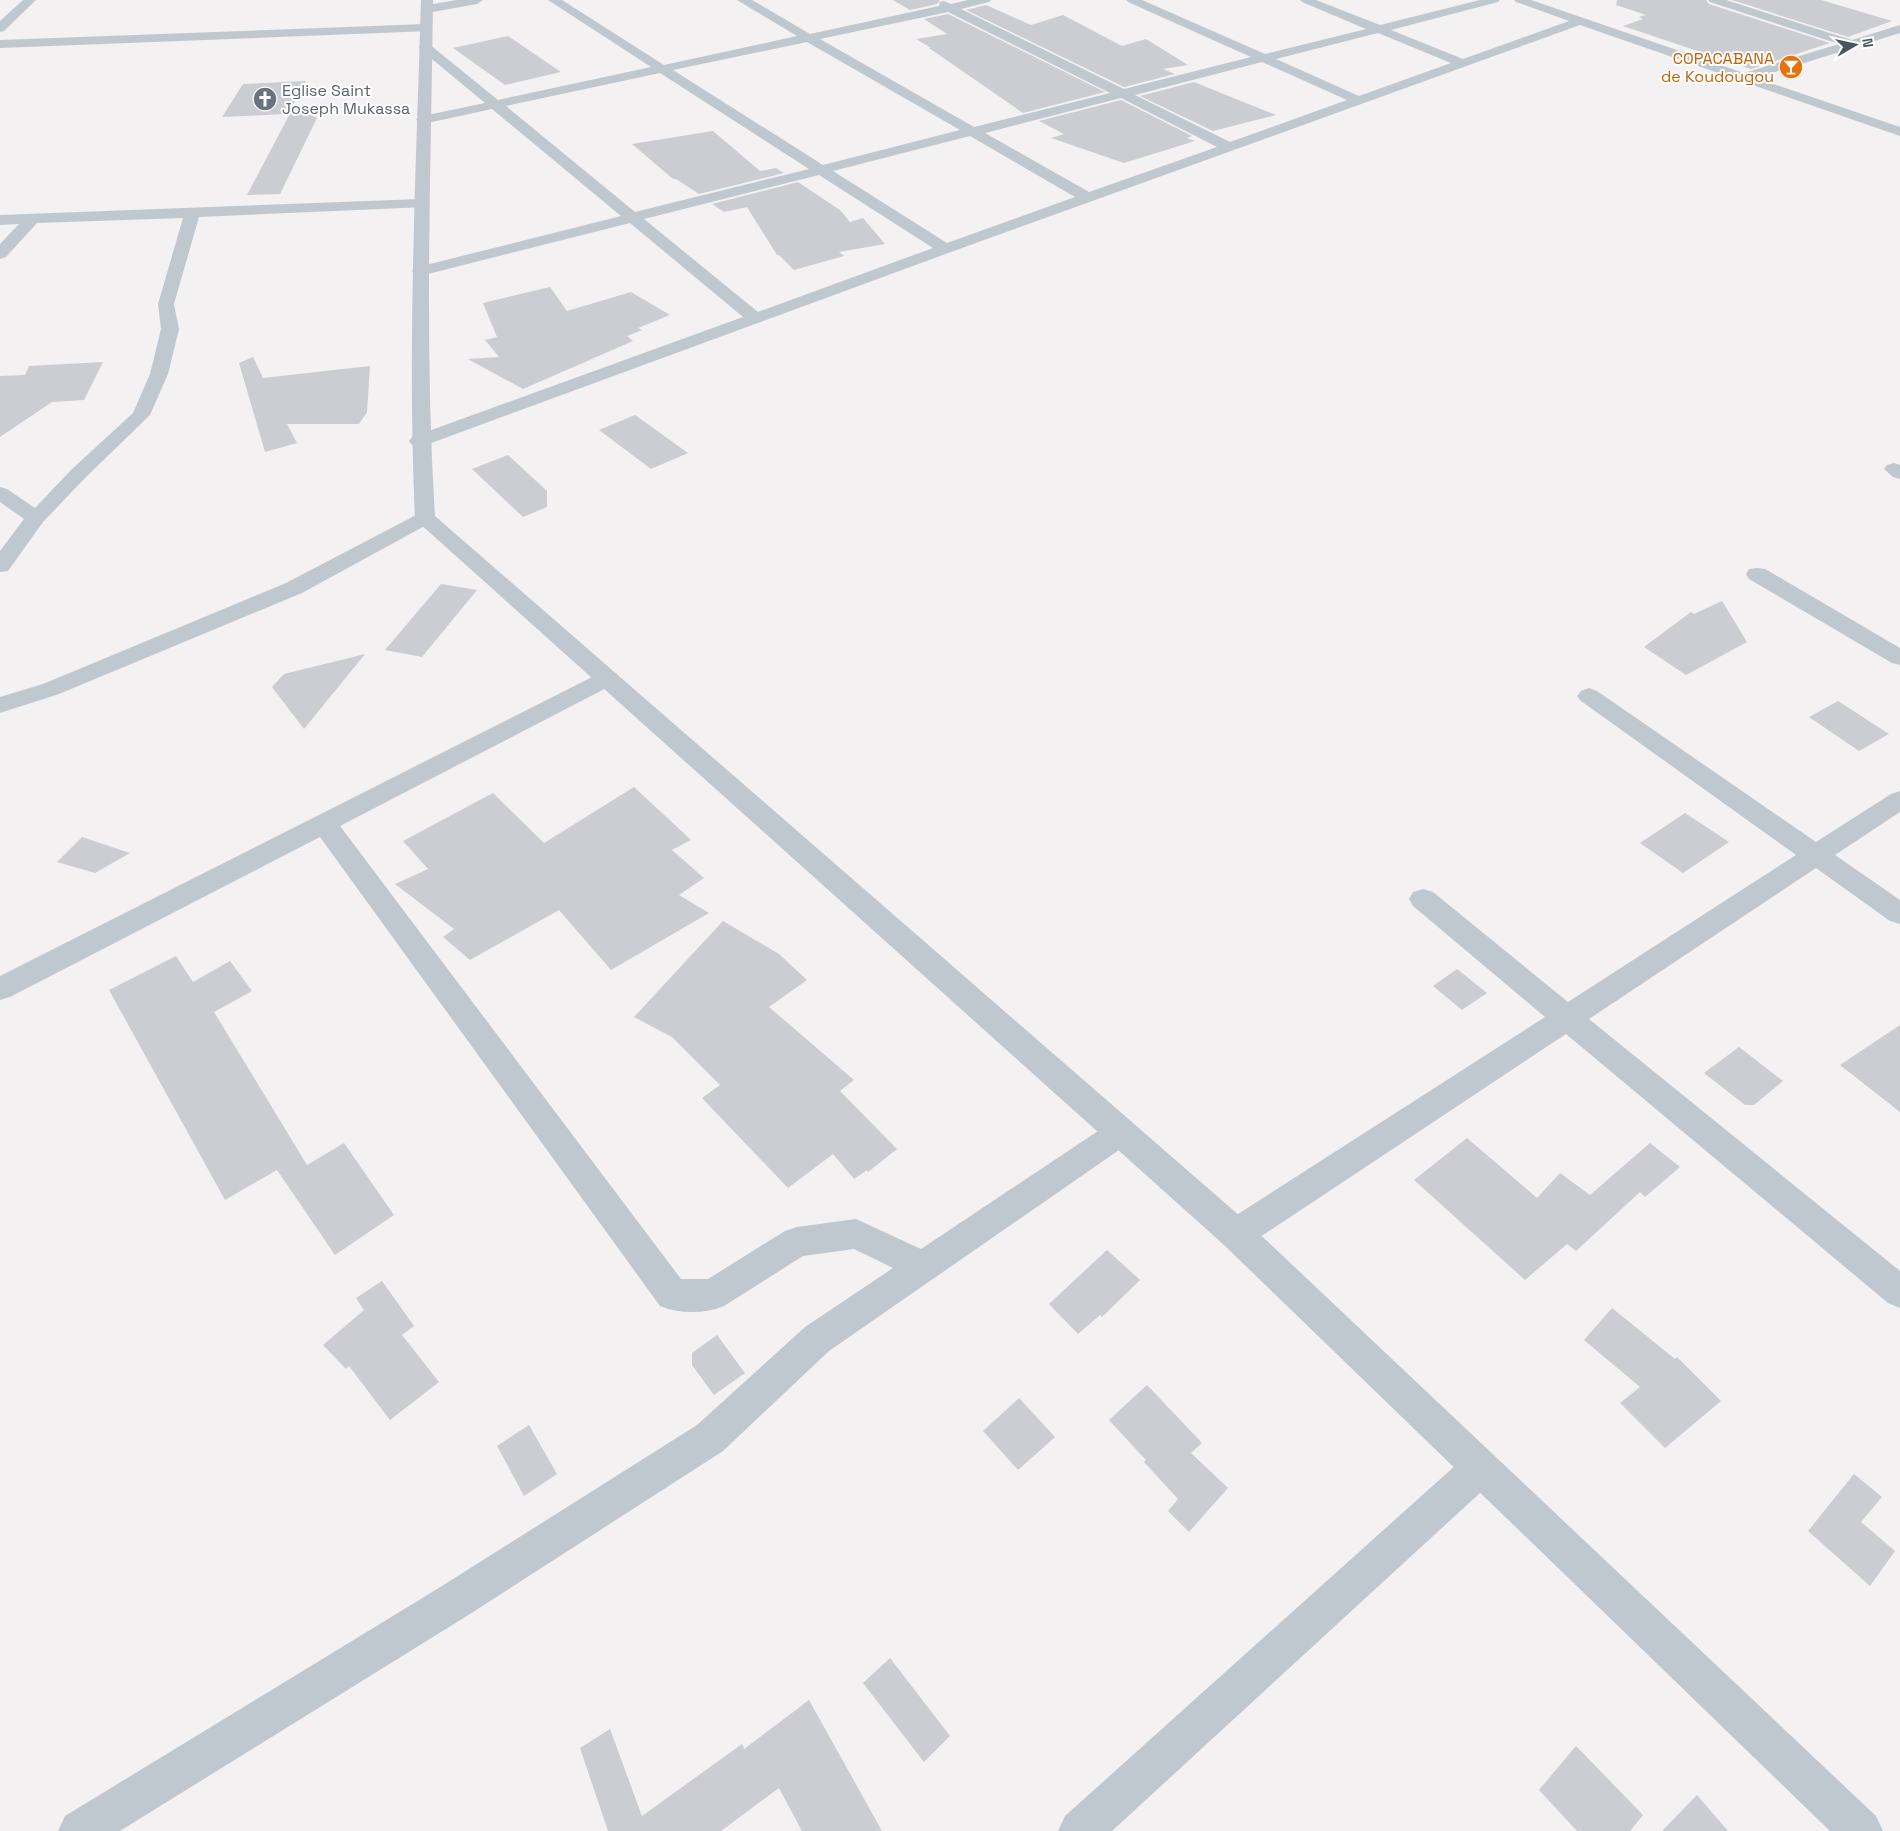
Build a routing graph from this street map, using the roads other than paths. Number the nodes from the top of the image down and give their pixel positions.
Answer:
1 (30, 0) edge
2 (477, 0) edge
3 (554, 0) edge
4 (744, 0) edge
5 (934, 0) edge
6 (985, 0) edge
7 (1132, 0) edge
8 (1306, 0) edge
9 (1494, 0) edge
10 (1520, 0) edge
11 (1714, 0) edge
12 (949, 8) junction
13 (426, 21) edge
14 (1580, 21) junction
15 (0, 28) edge
16 (1379, 29) junction
17 (1900, 29) edge
18 (810, 38) junction
19 (0, 44) edge
20 (1852, 44) junction
21 (1264, 58) junction
22 (1463, 63) junction
23 (662, 69) junction
24 (1742, 78) junction
25 (1120, 94) junction
26 (1360, 101) junction
27 (495, 105) junction
28 (423, 120) junction
29 (976, 131) junction
30 (1900, 132) edge
31 (1230, 147) junction
32 (818, 170) junction
33 (1088, 198) junction
34 (422, 204) junction
35 (193, 212) junction
36 (33, 218) junction
37 (631, 218) junction
38 (0, 220) edge
39 (945, 249) junction
40 (0, 254) edge
41 (420, 271) junction
42 (755, 318) junction
43 (420, 441) junction
44 (0, 493) edge
45 (36, 518) junction
46 (425, 518) junction
47 (0, 566) edge
48 (1757, 574) dead end
49 (1900, 658) edge
50 (608, 678) junction
51 (1589, 696) dead end
52 (0, 704) edge
53 (1900, 800) edge
54 (324, 824) junction
55 (1816, 855) junction
56 (1423, 899) dead end
57 (1900, 914) edge
58 (0, 989) edge
59 (1568, 1018) junction
60 (1121, 1132) junction
61 (1236, 1234) junction
62 (922, 1266) junction
63 (1900, 1292) edge
64 (1480, 1468) junction
65 (80, 1831) edge
66 (1080, 1831) edge
67 (1860, 1831) edge

1 - 15 street
2 - 13 street
3 - 23 street
4 - 18 street
5 - 12 street
6 - 12 street
7 - 21 street
8 - 16 street
9 - 16 street
10 - 14 street
11 - 20 street
12 - 18 street
12 - 25 street
13 - 19 street
13 - 27 street
13 - 28 street
14 - 22 street
14 - 24 street
16 - 21 street
16 - 22 street
17 - 20 street
18 - 23 street
18 - 29 street
20 - 24 street
21 - 25 street
21 - 26 street
22 - 26 street
23 - 27 street
23 - 32 street
24 - 30 street
25 - 29 street
25 - 31 street
26 - 31 street
27 - 28 street
27 - 37 street
28 - 34 street
29 - 32 street
29 - 33 street
31 - 33 street
32 - 37 street
32 - 39 street
33 - 39 street
34 - 35 street
34 - 41 street
35 - 36 street
35 - 45 street
36 - 38 street
36 - 40 street
37 - 41 street
37 - 42 street
39 - 42 street
41 - 43 street
42 - 43 street
43 - 46 street
44 - 45 street
45 - 47 street
46 - 50 street
46 - 52 street
48 - 49 street
50 - 54 street
50 - 60 street
51 - 55 street
53 - 55 street
54 - 58 street
54 - 62 street
55 - 57 street
55 - 59 street
56 - 59 street
59 - 61 street
59 - 63 street
60 - 61 street
60 - 62 street
61 - 64 street
62 - 65 street
64 - 66 street
64 - 67 street

